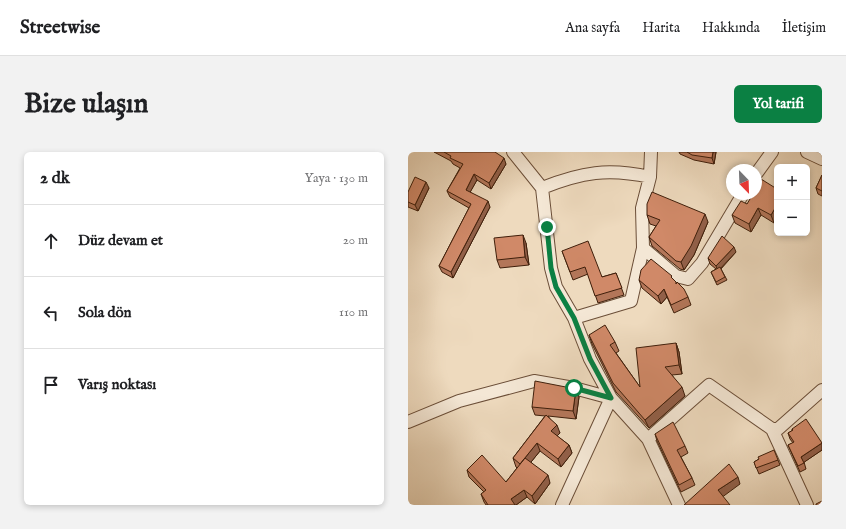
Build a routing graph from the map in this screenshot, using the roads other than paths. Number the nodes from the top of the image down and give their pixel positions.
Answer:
1 (513, 152) edge
2 (651, 152) edge
3 (772, 152) edge
4 (807, 152) edge
5 (822, 159) edge
6 (762, 166) edge
7 (650, 177) junction
8 (542, 188) junction
9 (739, 200) edge
10 (643, 248) junction
11 (574, 318) junction
12 (822, 390) edge
13 (611, 398) junction
14 (408, 422) edge
15 (772, 429) junction
16 (648, 439) junction
17 (562, 505) edge
18 (679, 505) edge
19 (807, 505) edge

1 - 8 street
2 - 7 street
3 - 6 street
4 - 5 street
7 - 8 street
7 - 10 street
8 - 11 street
9 - 10 street
10 - 11 street
11 - 13 street
12 - 15 street
13 - 14 street
13 - 16 street
13 - 17 street
15 - 16 street
15 - 19 street
16 - 18 street

